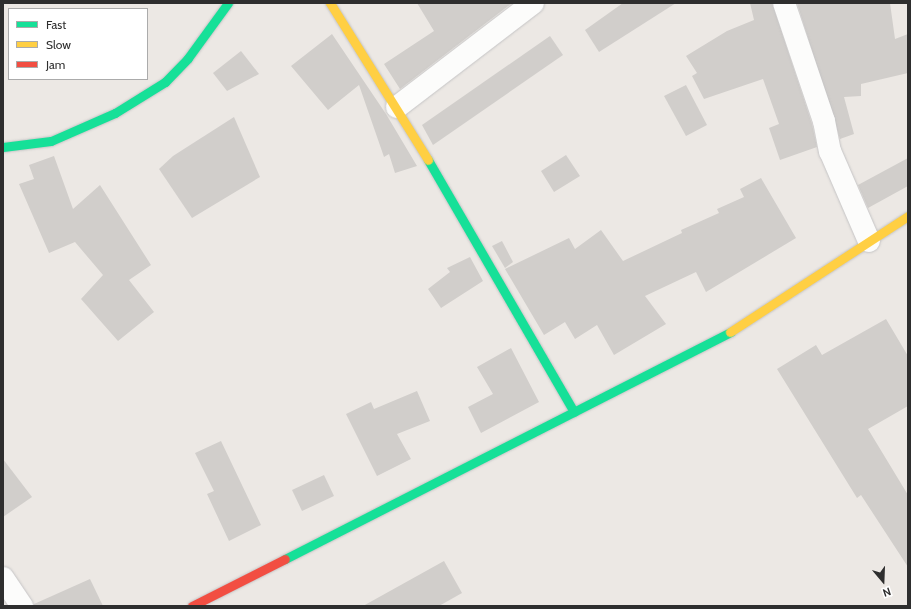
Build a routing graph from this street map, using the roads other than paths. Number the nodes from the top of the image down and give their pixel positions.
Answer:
1 (228, 3) edge
2 (330, 3) edge
3 (533, 3) edge
4 (784, 3) edge
5 (398, 107) junction
6 (3, 148) edge
7 (908, 216) edge
8 (870, 241) junction
9 (574, 412) junction
10 (3, 578) edge
11 (22, 606) edge
12 (192, 606) edge

1 - 6 street
2 - 5 street
3 - 5 street
4 - 8 street
5 - 9 street
7 - 8 street
8 - 9 street
9 - 12 street
10 - 11 street

